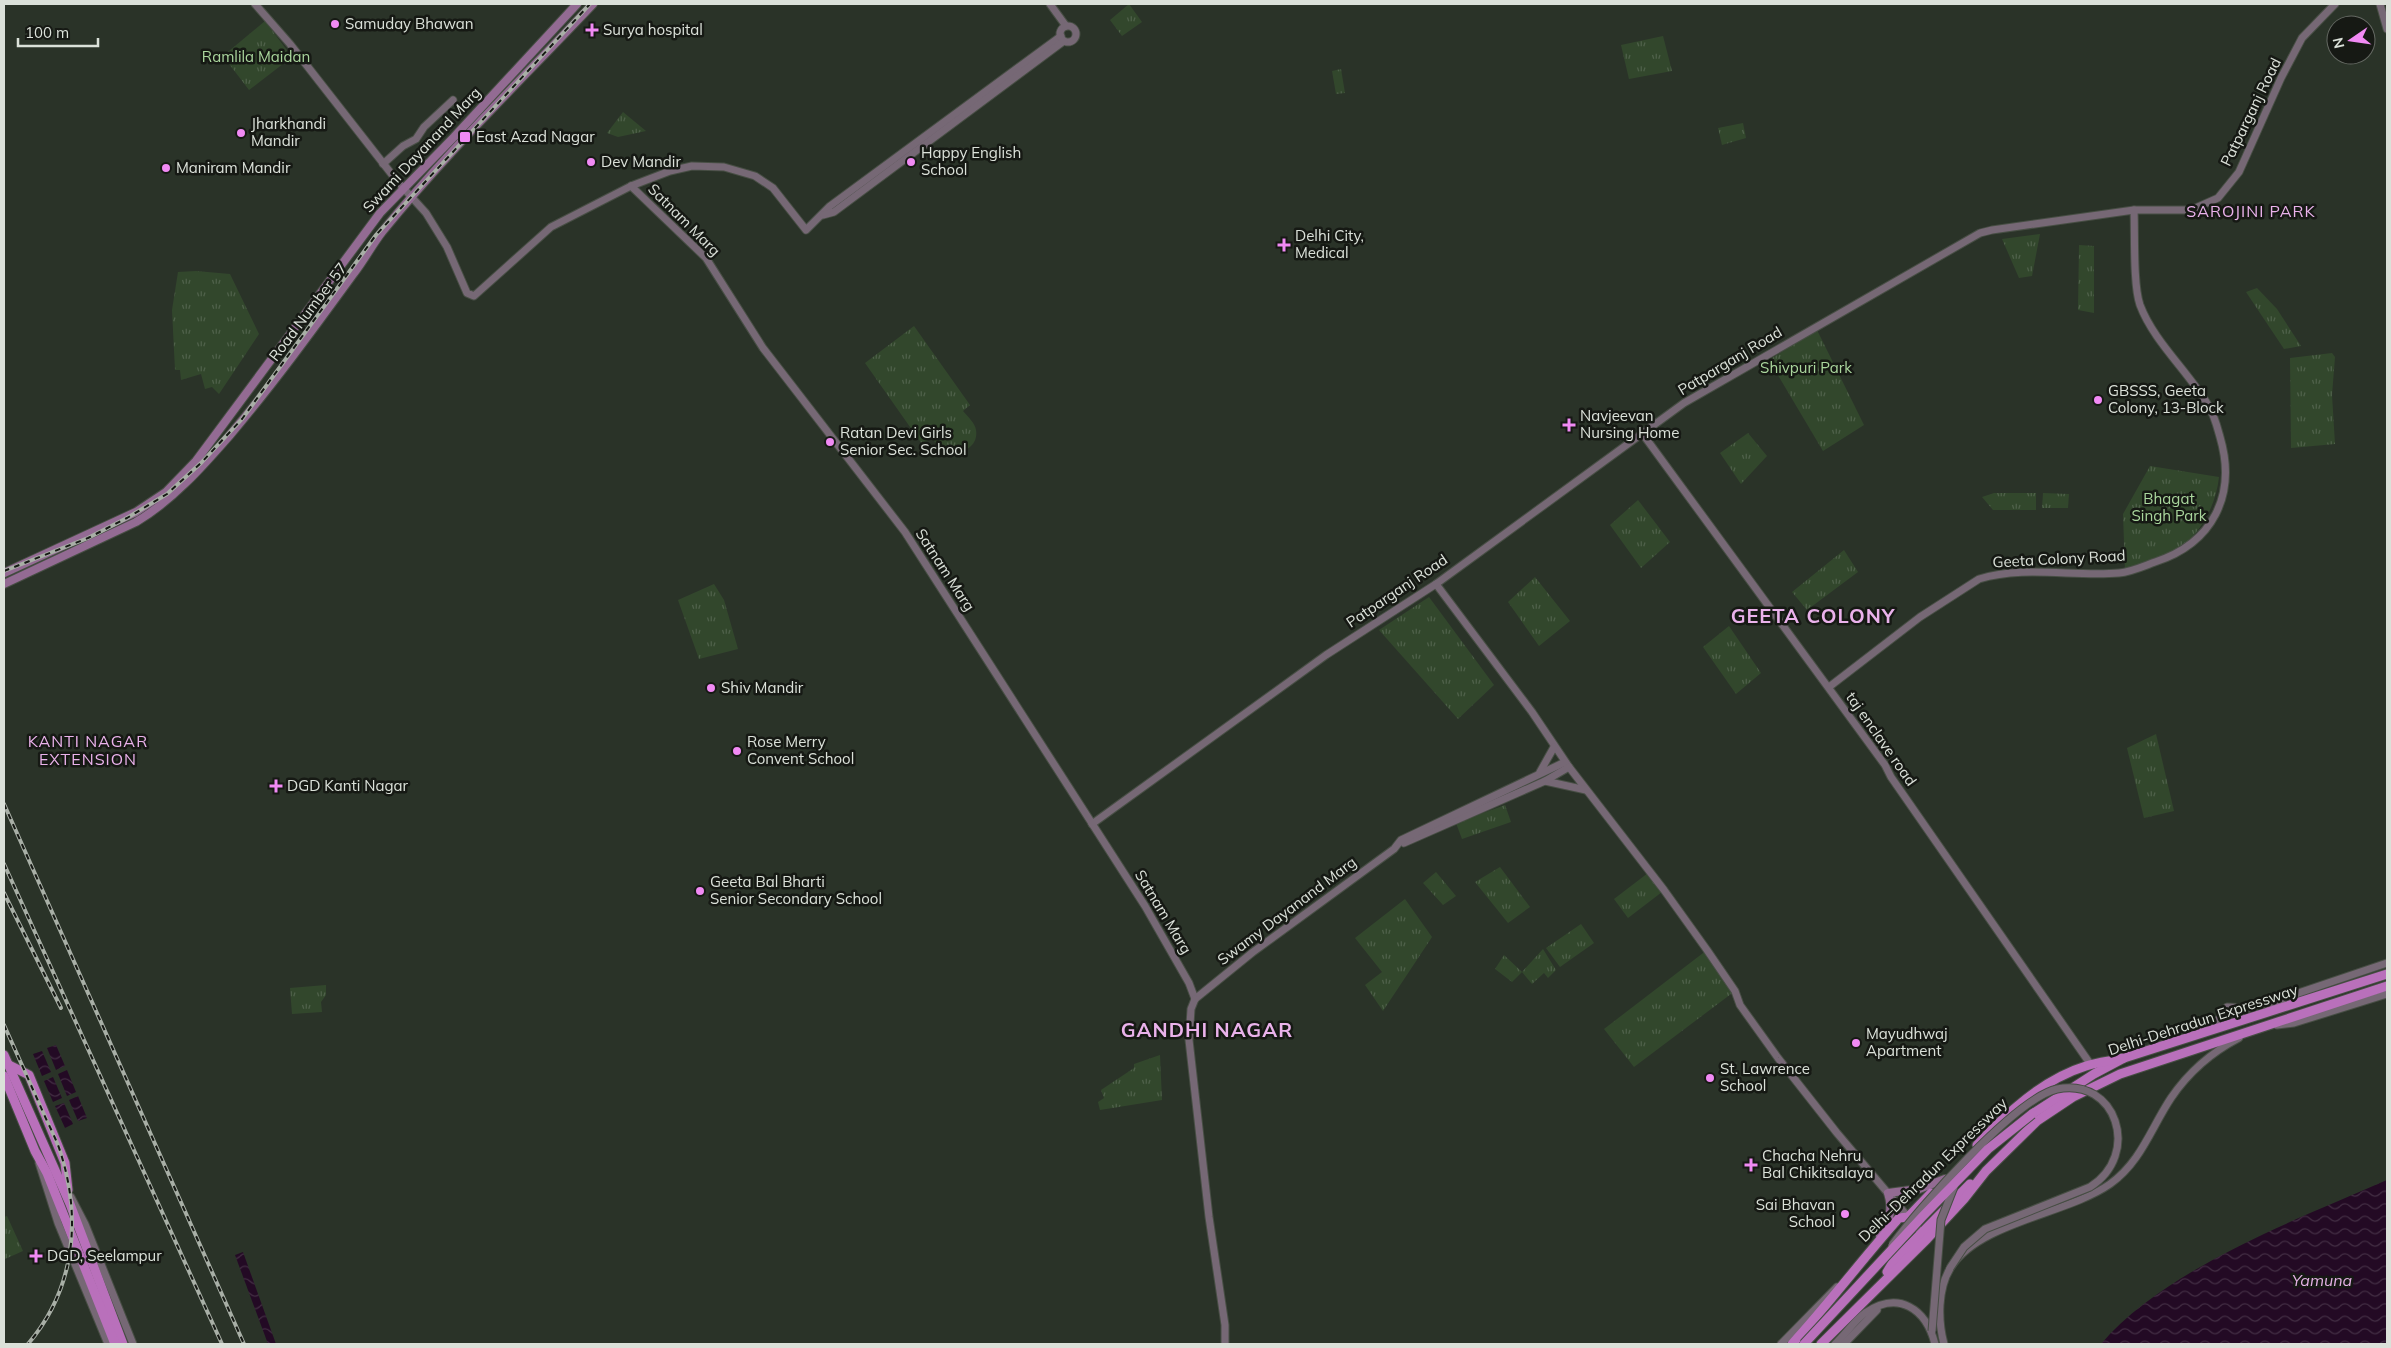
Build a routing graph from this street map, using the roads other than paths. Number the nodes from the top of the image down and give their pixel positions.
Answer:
1 (255, 4) edge
2 (577, 4) edge
3 (593, 4) edge
4 (1050, 4) edge
5 (2327, 4) edge
6 (2335, 4) edge
7 (2380, 4) edge
8 (2317, 20) junction
9 (1066, 26) junction
10 (2387, 29) edge
11 (1062, 38) junction
12 (453, 100) dead end
13 (383, 164) junction
14 (631, 186) junction
15 (404, 188) junction
16 (412, 198) junction
17 (2134, 210) junction
18 (1642, 433) junction
19 (4, 574) edge
20 (4, 584) edge
21 (1436, 584) junction
22 (1828, 687) junction
23 (1554, 747) junction
24 (1567, 764) junction
25 (1540, 773) junction
26 (1545, 781) junction
27 (1586, 790) junction
28 (1092, 824) junction
29 (1396, 846) junction
30 (2387, 963) edge
31 (2387, 974) edge
32 (2387, 986) edge
33 (2385, 995) edge
34 (2284, 998) junction
35 (1195, 999) junction
36 (2264, 1014) junction
37 (2258, 1029) junction
38 (2196, 1035) junction
39 (2124, 1058) junction
40 (5, 1059) edge
41 (2091, 1065) junction
42 (4, 1076) edge
43 (35, 1151) junction
44 (56, 1170) junction
45 (1945, 1179) junction
46 (1958, 1180) junction
47 (68, 1192) junction
48 (1888, 1193) junction
49 (70, 1204) junction
50 (1908, 1217) junction
51 (78, 1218) junction
52 (1924, 1236) junction
53 (1867, 1253) junction
54 (1875, 1268) junction
55 (1950, 1268) junction
56 (1846, 1278) junction
57 (1932, 1331) junction
58 (1225, 1342) edge
59 (1840, 1343) edge
60 (108, 1344) edge
61 (115, 1344) edge
62 (123, 1344) edge
63 (133, 1344) edge
64 (1781, 1344) edge
65 (1792, 1344) edge
66 (1804, 1344) edge
67 (1820, 1344) edge
68 (1935, 1344) edge
69 (1944, 1344) edge

1 - 13 street
2 - 15 main road, Swami Dayanand Marg
3 - 16 main road, Road Number 57
4 - 9 street
5 - 8 street, Patparganj Road
6 - 8 street, Patparganj Road
7 - 10 street
8 - 17 street, Patparganj Road
9 - 11 street
9 - 11 street
11 - 14 street
12 - 13 street
13 - 15 street
14 - 16 street
14 - 28 street, Satnam Marg
15 - 16 street
15 - 19 main road, Swami Dayanand Marg
16 - 20 main road, Road Number 57
17 - 18 street, Patparganj Road
17 - 22 street, Geeta Colony Road
18 - 21 street, Patparganj Road
18 - 22 street, taj enclave road
21 - 23 street
21 - 28 street, Patparganj Road
22 - 41 street, taj enclave road
23 - 24 street
23 - 25 street
24 - 25 street, Swamy Dayanand Marg
24 - 26 street, Swamy Dayanand Marg
24 - 27 street
25 - 29 street, Swamy Dayanand Marg
26 - 27 street
26 - 29 street, Swamy Dayanand Marg
27 - 48 street
28 - 35 street, Satnam Marg
29 - 35 street, Swamy Dayanand Marg
30 - 34 street
31 - 36 highway, Delhi-Dehradun Expressway
32 - 37 highway, Delhi-Dehradun Expressway
33 - 37 street
34 - 36 street
34 - 38 street
35 - 58 street
36 - 38 highway, Delhi-Dehradun Expressway
37 - 52 highway, Delhi-Dehradun Expressway
37 - 55 street, bridge
38 - 39 highway, Delhi-Dehradun Expressway
39 - 41 highway, Delhi–Dehradun Expressway
39 - 46 highway, Delhi-Dehradun Expressway, bridge
40 - 44 highway
40 - 47 highway
41 - 45 highway, Delhi–Dehradun Expressway
42 - 43 highway
43 - 60 street
43 - 61 highway
44 - 47 street
44 - 49 highway
45 - 48 main road
45 - 50 highway, Delhi–Dehradun Expressway
46 - 54 highway, Delhi-Dehradun Expressway, bridge
46 - 57 street, bridge
47 - 49 highway
47 - 51 street
48 - 50 street
48 - 53 main road
49 - 51 highway
50 - 52 street
50 - 53 highway, Delhi–Dehradun Expressway
51 - 62 highway
51 - 63 street
52 - 67 highway, Delhi-Dehradun Expressway
53 - 56 highway, Delhi–Dehradun Expressway
54 - 55 street, bridge
54 - 66 highway, Delhi-Dehradun Expressway, bridge
55 - 69 street
56 - 64 street
56 - 65 highway, Delhi–Dehradun Expressway
57 - 59 street
57 - 68 street

